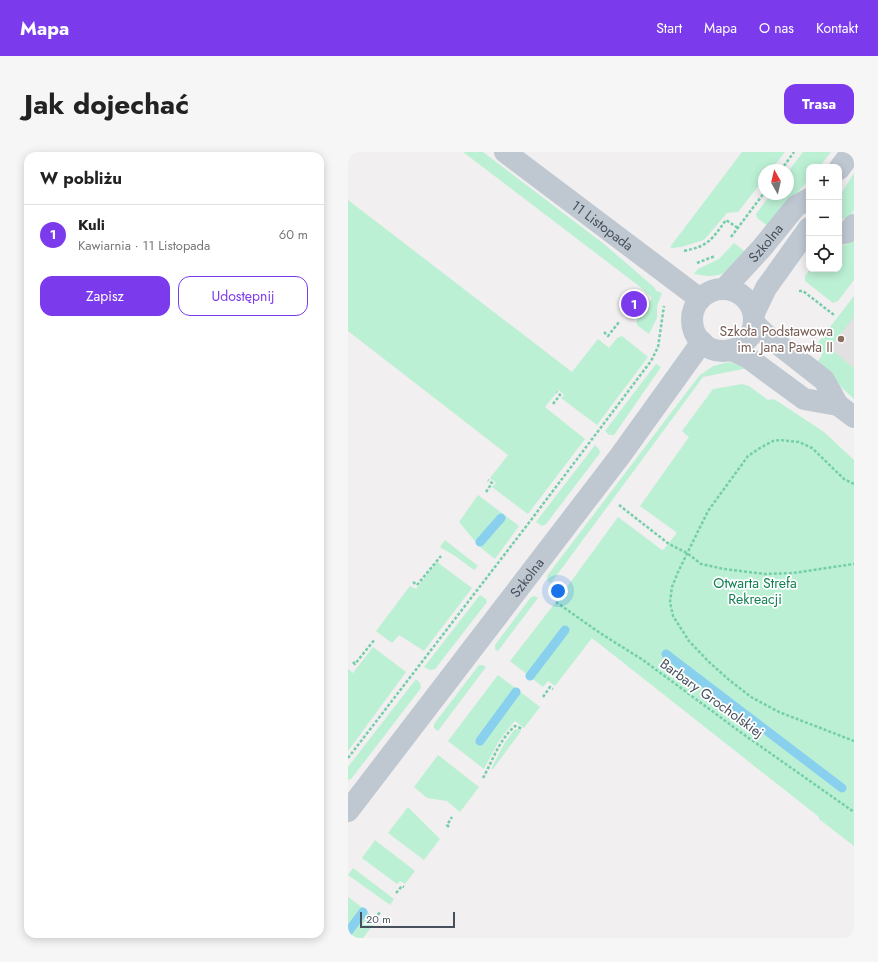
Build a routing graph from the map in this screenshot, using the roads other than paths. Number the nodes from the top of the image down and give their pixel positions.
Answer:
1 (505, 152) edge
2 (852, 152) edge
3 (842, 164) edge
4 (807, 200) edge
5 (854, 225) edge
6 (806, 232) edge
7 (842, 233) edge
8 (724, 289) junction
9 (700, 299) junction
10 (754, 318) junction
11 (702, 342) junction
12 (731, 350) junction
13 (846, 411) edge
14 (348, 811) edge

1 - 9 street, 11 Listopada
2 - 3 street
4 - 8 street, Szkolna
5 - 7 street
6 - 10 street, Szkolna
8 - 9 street
8 - 10 street
9 - 11 street
10 - 12 street
10 - 13 street
11 - 12 street
11 - 14 street, Szkolna
12 - 13 street

